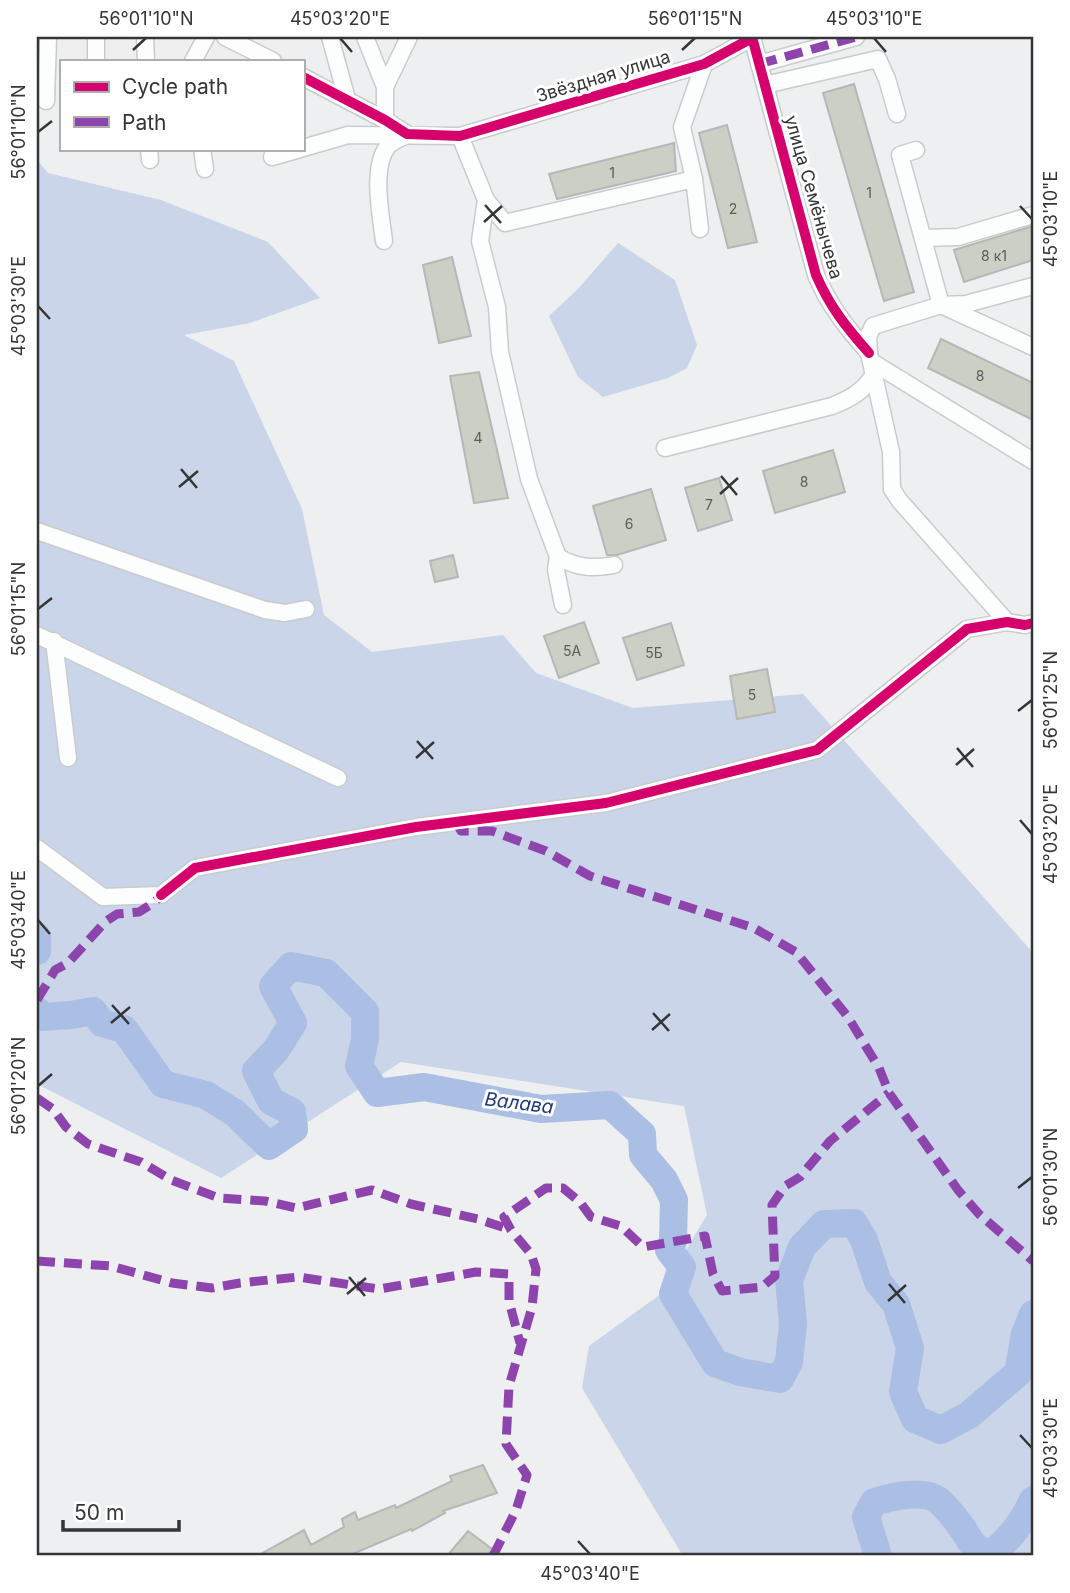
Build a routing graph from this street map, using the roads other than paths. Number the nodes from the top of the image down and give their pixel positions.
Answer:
1 (48, 37) edge
2 (96, 37) edge
3 (145, 37) edge
4 (206, 37) edge
5 (225, 37) edge
6 (330, 37) edge
7 (365, 37) edge
8 (409, 37) edge
9 (856, 37) edge
10 (752, 38) edge
11 (96, 60) edge
12 (146, 60) edge
13 (194, 60) edge
14 (271, 60) edge
15 (704, 64) junction
16 (759, 64) junction
17 (304, 78) edge
18 (765, 85) junction
19 (385, 87) junction
20 (347, 99) junction
21 (46, 101) dead end
22 (897, 114) dead end
23 (385, 120) junction
24 (407, 134) junction
25 (460, 136) junction
26 (304, 147) edge
27 (202, 150) edge
28 (295, 150) edge
29 (916, 150) dead end
30 (272, 157) dead end
31 (205, 169) dead end
32 (694, 178) junction
33 (486, 200) junction
34 (1033, 215) edge
35 (701, 229) dead end
36 (923, 238) junction
37 (384, 241) dead end
38 (1033, 286) edge
39 (941, 305) junction
40 (1033, 348) edge
41 (872, 362) junction
42 (666, 448) dead end
43 (1033, 461) edge
44 (37, 531) edge
45 (558, 558) junction
46 (614, 565) dead end
47 (563, 605) dead end
48 (306, 609) dead end
49 (1007, 622) junction
50 (1033, 623) edge
51 (37, 635) edge
52 (54, 641) junction
53 (68, 758) dead end
54 (338, 778) dead end
55 (37, 848) edge

1 - 21 street
2 - 11 street
3 - 12 street
4 - 13 street
5 - 14 street
6 - 20 street
7 - 19 street
8 - 19 street
9 - 16 street
10 - 15 street, Звёздная улица
10 - 16 street, улица Семёнычева
15 - 25 street, Звёздная улица
15 - 32 street
16 - 18 street, улица Семёнычева
17 - 20 street
18 - 22 street
18 - 41 street, улица Семёнычева
19 - 23 street
20 - 23 street
23 - 24 street
24 - 25 street, Звёздная улица
24 - 26 street, Звёздная улица
24 - 37 street
25 - 33 street
27 - 31 street
28 - 30 street, Звёздная улица
29 - 36 street
32 - 33 street
32 - 35 street
33 - 45 street
34 - 36 street
36 - 39 street
38 - 39 street
39 - 40 street
39 - 41 street
41 - 42 street
41 - 43 street
41 - 49 street
44 - 48 street
45 - 46 street
45 - 47 street
49 - 50 street
49 - 55 street
51 - 52 street
52 - 53 street
52 - 54 street

